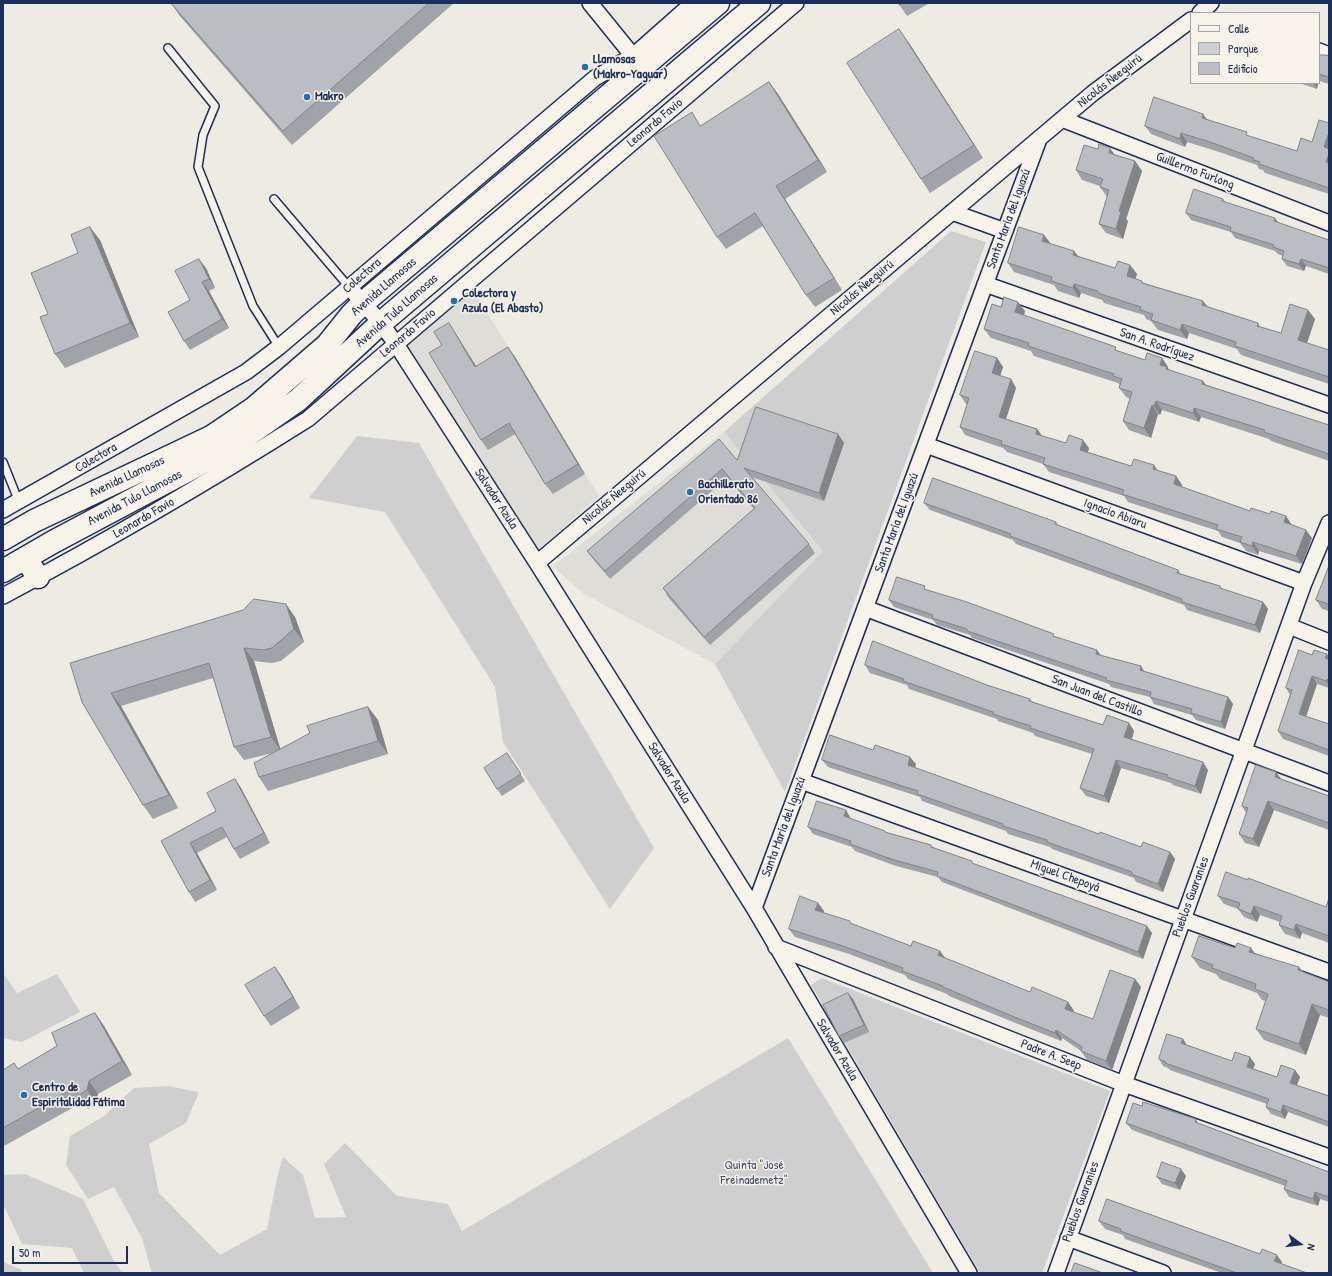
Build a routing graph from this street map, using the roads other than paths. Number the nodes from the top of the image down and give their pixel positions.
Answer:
1 (590, 3) edge
2 (693, 3) edge
3 (718, 3) edge
4 (759, 3) edge
5 (796, 3) edge
6 (1190, 21) edge
7 (168, 48) dead end
8 (633, 56) junction
9 (1062, 119) junction
10 (1040, 138) junction
11 (274, 199) dead end
12 (952, 212) junction
13 (1329, 223) edge
14 (1005, 231) junction
15 (985, 284) junction
16 (349, 287) junction
17 (363, 303) junction
18 (381, 323) junction
19 (396, 344) junction
20 (279, 347) junction
21 (1329, 405) edge
22 (926, 445) junction
23 (3, 462) edge
24 (19, 502) junction
25 (3, 510) edge
26 (1329, 523) edge
27 (3, 539) edge
28 (26, 559) junction
29 (537, 562) junction
30 (3, 571) edge
31 (38, 578) junction
32 (1304, 583) junction
33 (3, 596) edge
34 (865, 608) junction
35 (1289, 626) junction
36 (1329, 642) edge
37 (1244, 751) junction
38 (801, 781) junction
39 (1329, 783) edge
40 (754, 908) junction
41 (1183, 919) junction
42 (776, 947) junction
43 (1329, 972) edge
44 (1124, 1084) junction
45 (1329, 1156) edge
46 (1068, 1238) junction
47 (969, 1273) edge
48 (1056, 1273) edge
49 (1163, 1273) edge

1 - 8 street
2 - 8 street, Colectora
3 - 17 highway, Avenida Llamosas
4 - 18 highway, Avenida Tulo Llamosas
5 - 19 street, Leonardo Favio
6 - 9 street, Nicolás Ñeeguirú
7 - 20 lane
8 - 16 street, Colectora
9 - 10 street, Nicolás Ñeeguirú
9 - 13 street, Guillermo Furlong
10 - 12 street, Nicolás Ñeeguirú
10 - 14 street, Santa María del Iguazú
11 - 16 lane
12 - 14 street
12 - 29 street, Nicolás Ñeeguirú
14 - 15 street, Santa María del Iguazú
15 - 21 street, San A. Rodríguez
15 - 22 street, Santa María del Iguazú
16 - 17 street, Salvador Azula
16 - 20 street, Colectora
17 - 18 street, Salvador Azula
17 - 27 highway, Avenida Llamosas
18 - 19 street, Salvador Azula
18 - 28 highway, Avenida Tulo Llamosas
19 - 29 street, Salvador Azula
19 - 31 street, Leonardo Favio
20 - 24 street, Colectora
22 - 32 street, Ignacio Abiaru
22 - 34 street, Santa María del Iguazú
23 - 24 lane
24 - 25 street, Colectora
26 - 32 street, Pueblos Guaraníes
28 - 30 highway, Avenida Tulo Llamosas
28 - 31 highway
29 - 40 street, Salvador Azula
31 - 33 street, Leonardo Favio
32 - 35 street, Pueblos Guaraníes
34 - 37 street, San Juan del Castillo
34 - 38 street, Santa María del Iguazú
35 - 36 street
35 - 37 street, Pueblos Guaraníes
37 - 39 street, San Juan del Castillo
37 - 41 street, Pueblos Guaraníes
38 - 40 street, Santa María del Iguazú
38 - 41 street, Miguel Chepoyá
40 - 42 street, Salvador Azula
41 - 43 street, Miguel Chepoyá
41 - 44 street, Pueblos Guaraníes
42 - 44 street, Padre A. Seep
42 - 47 street, Salvador Azula
44 - 45 street, Padre A. Seep
44 - 46 street, Pueblos Guaraníes
46 - 48 street, Pueblos Guaraníes
46 - 49 street

